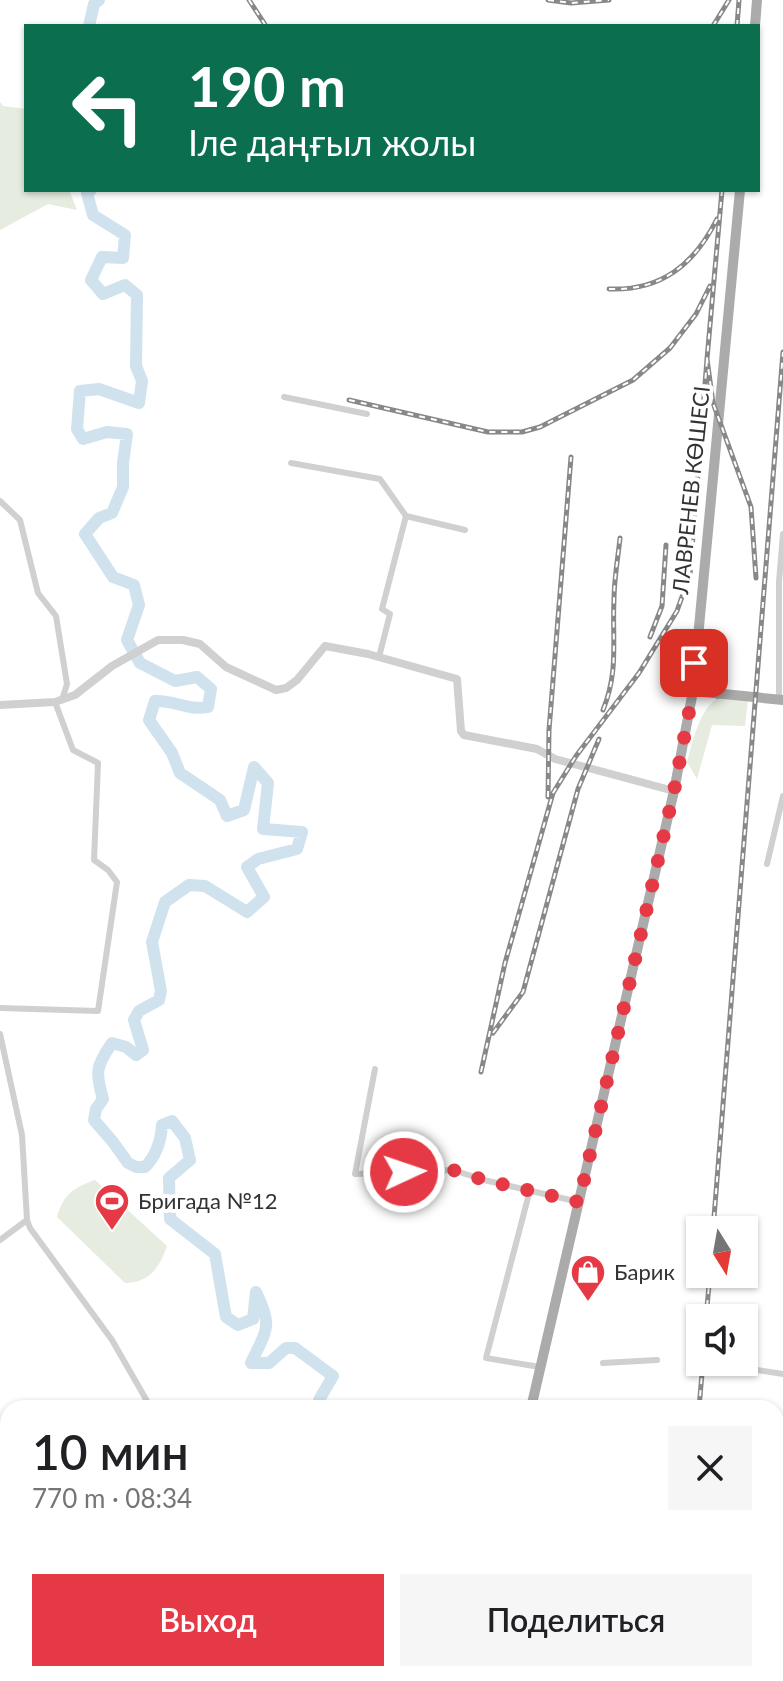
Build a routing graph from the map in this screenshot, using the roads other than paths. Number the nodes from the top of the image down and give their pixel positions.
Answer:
1 (757, 0) edge
2 (755, 24) edge
3 (740, 192) edge
4 (284, 397) dead end
5 (367, 414) dead end
6 (291, 463) dead end
7 (0, 501) edge
8 (406, 516) junction
9 (465, 530) dead end
10 (783, 534) edge
11 (697, 641) junction
12 (379, 657) junction
13 (693, 691) junction
14 (718, 694) junction
15 (781, 700) edge
16 (59, 701) junction
17 (0, 705) edge
18 (674, 792) junction
19 (783, 796) edge
20 (767, 864) dead end
21 (0, 1008) edge
22 (0, 1034) edge
23 (375, 1069) dead end
24 (530, 1190) junction
25 (579, 1202) junction
26 (27, 1220) junction
27 (0, 1240) edge
28 (657, 1360) dead end
29 (603, 1363) dead end
30 (541, 1367) junction
31 (758, 1370) edge
32 (783, 1374) edge
33 (146, 1400) edge
34 (533, 1400) edge

1 - 2 main road
3 - 11 main road, ЛАВРЕНЕВ КӨШЕСІ
4 - 5 street
6 - 8 street
7 - 16 street
8 - 9 street
8 - 12 street
10 - 15 street
11 - 13 main road, ЛАВРЕНЕВ КӨШЕСІ
11 - 14 main road
12 - 16 street
12 - 18 street
13 - 14 main road
13 - 18 main road, ЛАВРЕНЕВ КӨШЕСІ
14 - 15 main road
16 - 17 street
16 - 21 street
18 - 25 main road, ЛАВРЕНЕВ КӨШЕСІ
19 - 20 street
22 - 26 street
23 - 24 street
24 - 25 street
24 - 30 street
25 - 30 main road, ЛАВРЕНЕВ КӨШЕСІ
26 - 27 street
26 - 33 street
28 - 29 street
30 - 34 main road, ЛАВРЕНЕВ КӨШЕСІ
31 - 32 street

